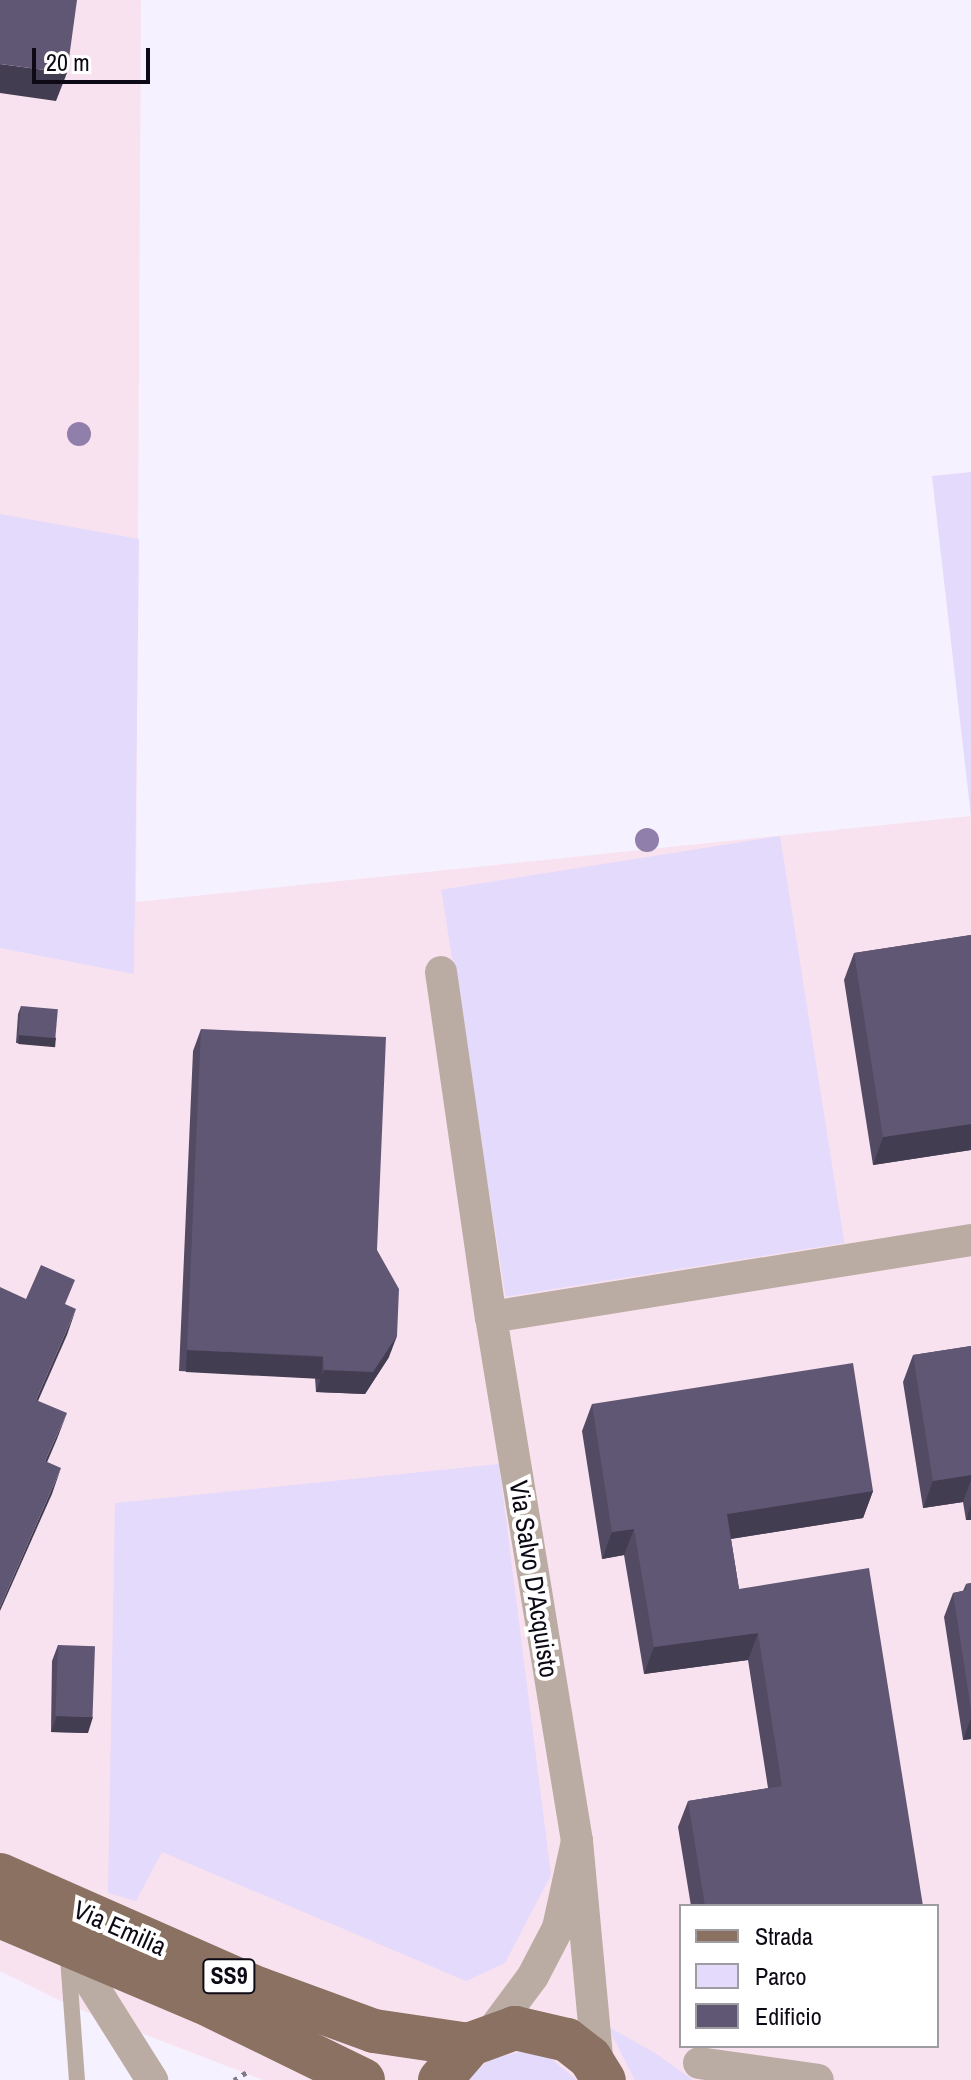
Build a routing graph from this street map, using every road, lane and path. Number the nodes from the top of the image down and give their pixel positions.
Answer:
1 (441, 972) dead end
2 (971, 1240) edge
3 (491, 1317) junction
4 (577, 1841) junction
5 (0, 1875) edge
6 (0, 1916) edge
7 (67, 1945) junction
8 (479, 2040) junction
9 (699, 2063) dead end
10 (601, 2075) edge
11 (77, 2080) edge
12 (152, 2080) edge
13 (363, 2080) edge
14 (440, 2080) edge
15 (818, 2080) edge

1 - 3 street, Via Salvo D'Acquisto
2 - 3 street
3 - 4 street, Via Salvo D'Acquisto
4 - 8 street, Via Salvo D'Acquisto
4 - 10 street, Via Salvo D'Acquisto
5 - 8 main road, Via Emilia / SS9
6 - 7 main road, Via Emilia / SS9
7 - 11 lane
7 - 12 street
7 - 13 main road, Via Emilia / SS9
8 - 10 main road, Via Emilia / SS9
8 - 14 main road
9 - 15 street

